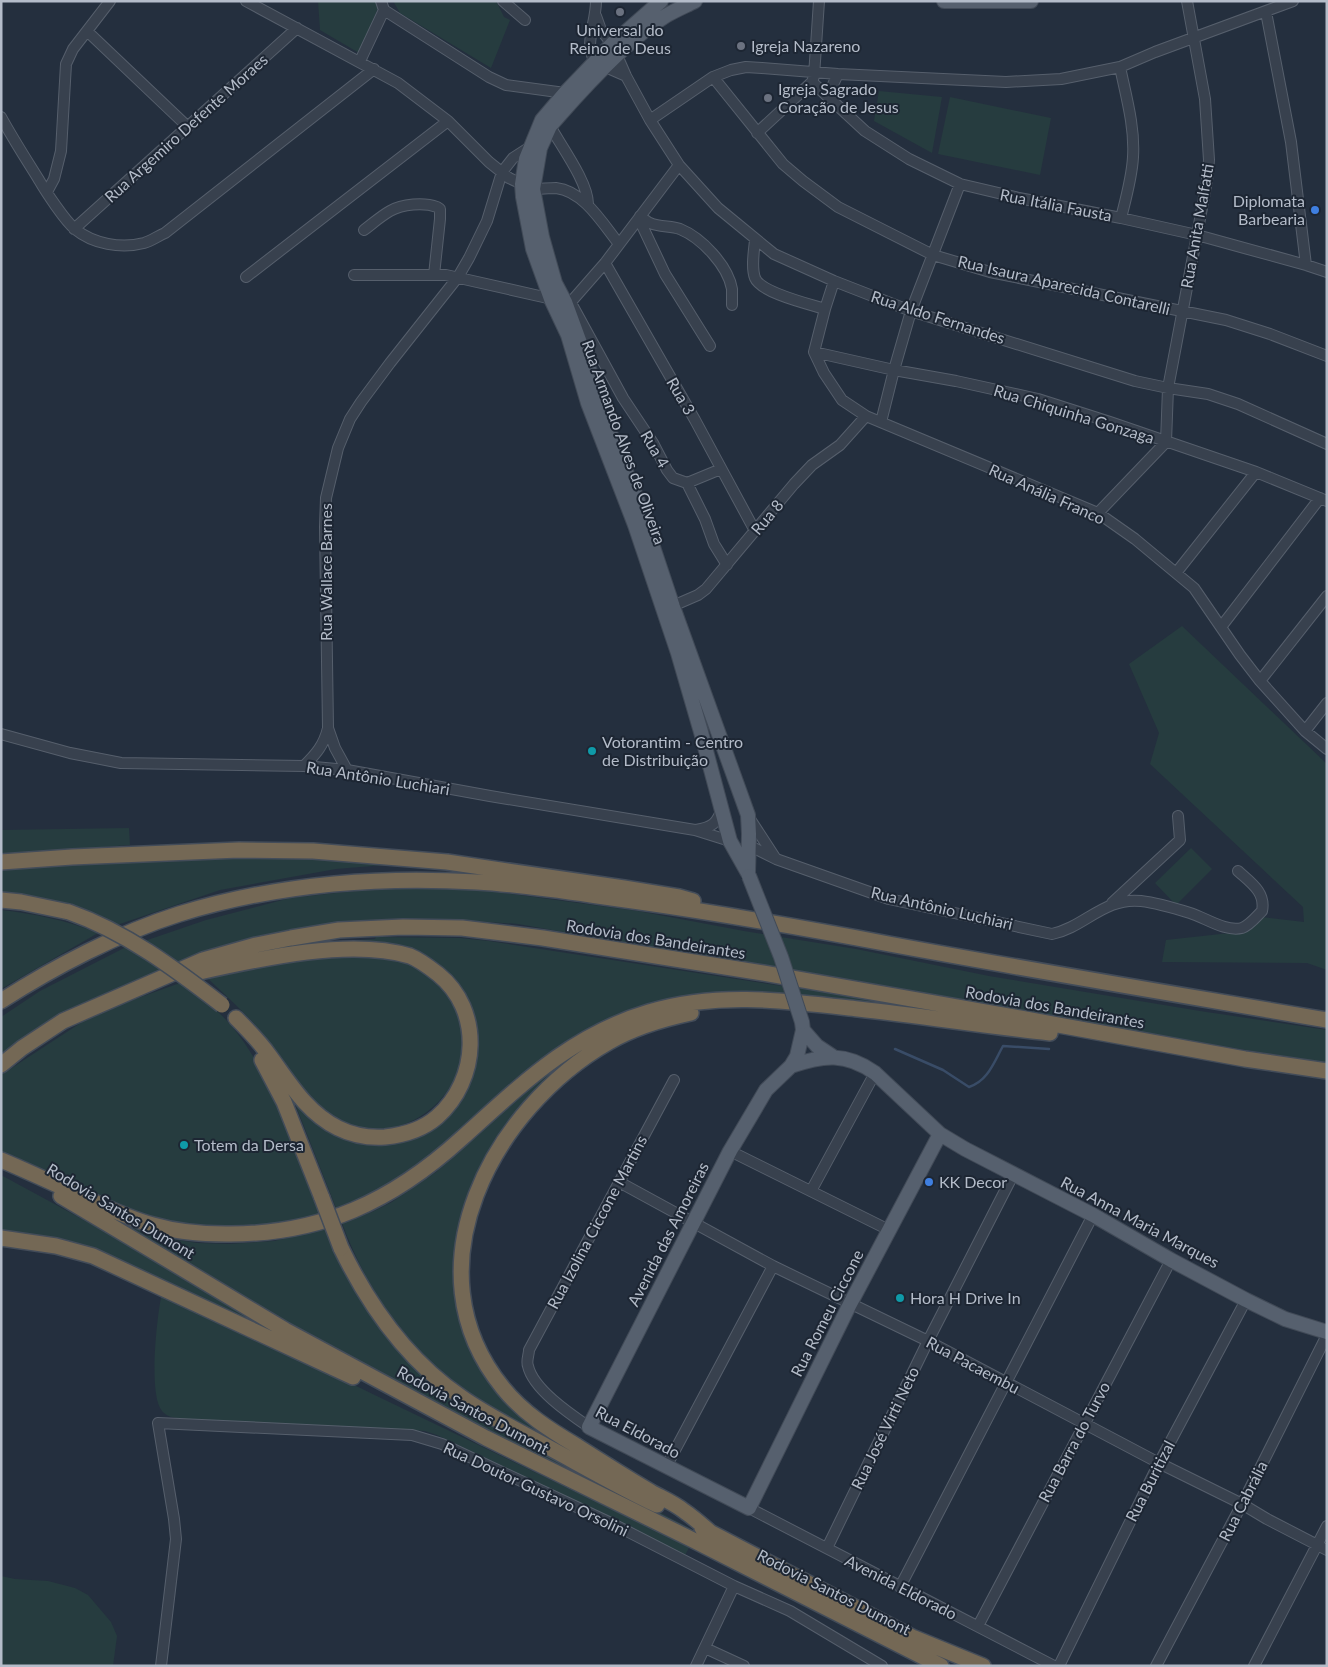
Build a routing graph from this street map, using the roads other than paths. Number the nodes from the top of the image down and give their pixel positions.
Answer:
1 (110, 1) edge
2 (246, 1) edge
3 (503, 1) edge
4 (596, 1) edge
5 (662, 1) edge
6 (694, 1) edge
7 (819, 1) edge
8 (944, 1) edge
9 (1031, 1) edge
10 (1186, 1) edge
11 (1293, 1) edge
12 (383, 5) edge
13 (1266, 12) junction
14 (596, 16) junction
15 (526, 20) dead end
16 (297, 28) junction
17 (88, 32) junction
18 (1194, 37) junction
19 (614, 50) junction
20 (360, 62) junction
21 (599, 65) junction
22 (1120, 67) junction
23 (374, 70) junction
24 (838, 74) junction
25 (626, 76) junction
26 (712, 77) junction
27 (813, 77) junction
28 (565, 92) junction
29 (828, 95) junction
30 (1, 117) edge
31 (650, 120) junction
32 (448, 121) junction
33 (550, 126) junction
34 (188, 127) junction
35 (757, 132) junction
36 (530, 147) junction
37 (679, 165) junction
38 (502, 172) junction
39 (960, 184) junction
40 (528, 187) junction
41 (46, 192) junction
42 (588, 204) junction
43 (640, 218) junction
44 (1121, 218) junction
45 (74, 229) junction
46 (364, 230) dead end
47 (1197, 235) junction
48 (755, 240) junction
49 (619, 244) junction
50 (933, 254) junction
51 (605, 263) junction
52 (1306, 265) junction
53 (1327, 272) edge
54 (354, 275) dead end
55 (434, 275) junction
56 (246, 277) dead end
57 (458, 277) junction
58 (834, 281) junction
59 (551, 299) junction
60 (568, 302) junction
61 (732, 305) dead end
62 (825, 309) junction
63 (911, 311) junction
64 (1182, 312) junction
65 (710, 346) dead end
66 (814, 352) junction
67 (1327, 356) edge
68 (894, 370) junction
69 (1168, 388) junction
70 (866, 416) junction
71 (881, 422) junction
72 (1166, 442) junction
73 (1327, 444) edge
74 (721, 468) junction
75 (1256, 472) junction
76 (687, 483) junction
77 (1324, 500) edge
78 (1098, 513) junction
79 (755, 531) junction
80 (727, 565) junction
81 (1176, 574) junction
82 (1327, 596) edge
83 (668, 608) junction
84 (1221, 627) junction
85 (1260, 681) junction
86 (1327, 703) edge
87 (328, 728) junction
88 (1305, 731) junction
89 (1, 734) edge
90 (1327, 749) edge
91 (304, 766) junction
92 (347, 770) junction
93 (722, 807) junction
94 (745, 809) junction
95 (1178, 816) dead end
96 (695, 830) junction
97 (730, 841) junction
98 (748, 845) junction
99 (776, 859) junction
100 (1, 862) edge
101 (1238, 871) dead end
102 (748, 875) junction
103 (1, 900) edge
104 (1111, 904) junction
105 (747, 918) junction
106 (148, 983) junction
107 (1, 1001) edge
108 (805, 1003) junction
109 (236, 1018) junction
110 (1327, 1020) edge
111 (802, 1026) junction
112 (1162, 1045) junction
113 (832, 1056) junction
114 (1, 1065) edge
115 (791, 1066) junction
116 (1327, 1071) edge
117 (875, 1073) junction
118 (674, 1080) dead end
119 (940, 1134) junction
120 (730, 1151) junction
121 (1, 1160) edge
122 (1013, 1175) junction
123 (619, 1182) junction
124 (811, 1191) junction
125 (1093, 1215) junction
126 (693, 1223) junction
127 (889, 1230) junction
128 (1, 1238) edge
129 (1171, 1260) junction
130 (773, 1266) junction
131 (1246, 1300) junction
132 (850, 1304) junction
133 (1327, 1334) edge
134 (928, 1341) junction
135 (528, 1366) joint
136 (1007, 1383) junction
137 (1084, 1423) junction
138 (589, 1427) junction
139 (486, 1438) junction
140 (1159, 1463) junction
141 (666, 1467) junction
142 (1242, 1504) junction
143 (749, 1508) junction
144 (1327, 1526) edge
145 (710, 1532) junction
146 (1316, 1545) junction
147 (827, 1548) junction
148 (1327, 1550) edge
149 (734, 1586) junction
150 (900, 1587) junction
151 (978, 1626) junction
152 (880, 1635) junction
153 (705, 1648) junction
154 (161, 1666) edge
155 (696, 1666) edge
156 (744, 1666) edge
157 (882, 1666) edge
158 (919, 1666) edge
159 (941, 1666) edge
160 (983, 1666) edge
161 (1054, 1666) edge
162 (1059, 1666) edge
163 (1156, 1666) edge
164 (1254, 1666) edge

1 - 17 street
2 - 16 street
3 - 15 street
4 - 14 street
5 - 19 main road
6 - 19 main road
7 - 27 street
8 - 9 main road
10 - 18 street, Rua Anita Malfatti
11 - 13 street
12 - 20 street
12 - 28 street
13 - 18 street
13 - 52 street
14 - 19 street, Rua Aldo Fernandes
14 - 21 street
16 - 20 street
16 - 34 street, Rua Argemiro Defente Moraes
17 - 34 street
17 - 41 street
18 - 22 street
18 - 47 street, Rua Anita Malfatti
19 - 21 main road, Rua Armando Alves de Oliveira
19 - 25 street, Rua Aldo Fernandes
20 - 23 street
21 - 25 street
21 - 28 main road, Rua Armando Alves de Oliveira
21 - 33 main road, Rua Armando Alves de Oliveira
22 - 24 street
22 - 44 street
23 - 32 street
23 - 45 street
24 - 27 street
24 - 29 street
25 - 31 street, Rua Aldo Fernandes
26 - 27 street
26 - 31 street
26 - 35 street, Rua Isaura Aparecida Contarelli
27 - 29 street, Rua Itália Fausta
27 - 35 street
28 - 36 main road, Rua Armando Alves de Oliveira
29 - 39 street, Rua Itália Fausta
30 - 41 street
31 - 37 street, Rua Aldo Fernandes
32 - 38 street
32 - 56 street
33 - 40 main road, Rua Armando Alves de Oliveira
33 - 42 street
34 - 45 street, Rua Argemiro Defente Moraes
35 - 50 street, Rua Isaura Aparecida Contarelli
36 - 38 street, Rua Wallace Barnes
36 - 40 main road, Rua Armando Alves de Oliveira
37 - 43 street
37 - 48 street, Rua Aldo Fernandes
38 - 40 street
38 - 57 street, Rua Wallace Barnes
39 - 44 street, Rua Itália Fausta
39 - 50 street
40 - 42 street
40 - 59 main road, Rua Armando Alves de Oliveira
40 - 60 main road, Rua Armando Alves de Oliveira
41 - 45 street
42 - 49 street
43 - 49 street
43 - 61 street
43 - 65 street
44 - 47 street, Rua Itália Fausta
46 - 55 street
47 - 52 street, Rua Itália Fausta
47 - 64 street, Rua Anita Malfatti
48 - 58 street, Rua Aldo Fernandes
48 - 62 street
49 - 51 street
50 - 63 street
50 - 64 street, Rua Isaura Aparecida Contarelli
51 - 60 street
51 - 74 street, Rua 3
52 - 53 street, Rua Itália Fausta
54 - 55 street
55 - 57 street
57 - 59 street
57 - 87 street, Rua Wallace Barnes
58 - 62 street
58 - 63 street, Rua Aldo Fernandes
59 - 60 street
59 - 83 main road, Rua Armando Alves de Oliveira
60 - 76 street, Rua 4
60 - 83 main road, Rua Armando Alves de Oliveira
62 - 66 street
63 - 68 street
63 - 69 street, Rua Aldo Fernandes
64 - 67 street, Rua Isaura Aparecida Contarelli
64 - 69 street, Rua Anita Malfatti
66 - 68 street, Rua Chiquinha Gonzaga
66 - 70 street, Rua Anália Franco
68 - 71 street
68 - 72 street, Rua Chiquinha Gonzaga
69 - 72 street, Rua Anita Malfatti
69 - 73 street, Rua Aldo Fernandes
70 - 71 street, Rua Anália Franco
70 - 79 street, Rua 8
71 - 78 street, Rua Anália Franco
72 - 75 street, Rua Chiquinha Gonzaga
72 - 78 street
74 - 76 street
74 - 79 street, Rua 3
75 - 77 street, Rua Chiquinha Gonzaga
75 - 81 street
76 - 80 street
77 - 84 street
78 - 81 street, Rua Anália Franco
79 - 80 street, Rua 8
80 - 83 street, Rua 8
81 - 84 street, Rua Anália Franco
82 - 85 street
83 - 93 main road, Rua Armando Alves de Oliveira
83 - 94 main road, Rua Armando Alves de Oliveira
84 - 85 street, Rua Anália Franco
85 - 88 street, Rua Anália Franco
86 - 88 street
87 - 91 street, Rua Wallace Barnes
87 - 92 street, Rua Wallace Barnes
88 - 90 street, Rua Anália Franco
89 - 91 street, Rua Antônio Luchiari
91 - 92 street, Rua Antônio Luchiari
92 - 96 street, Rua Antônio Luchiari
93 - 94 main road
93 - 96 street
93 - 97 main road, Rua Armando Alves de Oliveira
94 - 98 main road, Rua Armando Alves de Oliveira
94 - 99 street
95 - 104 street
96 - 97 street, Rua Antônio Luchiari
97 - 98 main road
97 - 102 main road, Rua Armando Alves de Oliveira
98 - 99 street, Rua Antônio Luchiari
98 - 102 main road, Rua Armando Alves de Oliveira
99 - 104 street, Rua Antônio Luchiari
100 - 105 highway
101 - 104 street
102 - 111 main road, Rua Armando Alves de Oliveira, bridge
103 - 109 highway, bridge
105 - 107 highway, Rodovia dos Bandeirantes
105 - 110 highway, Rodovia dos Bandeirantes
106 - 109 highway
106 - 112 highway, Rodovia dos Bandeirantes
106 - 114 highway, Rodovia dos Bandeirantes
108 - 112 highway
108 - 121 highway
108 - 145 highway
109 - 145 highway, Rodovia Santos Dumont, bridge
111 - 113 main road, Avenida das Amoreiras
111 - 115 main road, Avenida das Amoreiras
112 - 116 highway, Rodovia dos Bandeirantes
113 - 115 main road, Avenida das Amoreiras
113 - 117 main road, Avenida das Amoreiras
115 - 120 main road, Avenida das Amoreiras
117 - 119 main road, Avenida das Amoreiras
117 - 124 street
118 - 123 street, Rua Izolina Ciccone Martins
119 - 122 main road, Rua Anna Maria Marques
119 - 127 main road, Rua Romeu Ciccone
120 - 124 street
120 - 126 main road, Avenida das Amoreiras
121 - 139 highway, Rodovia Santos Dumont
122 - 125 main road, Rua Anna Maria Marques
122 - 134 street, Rua José Virti Neto
123 - 126 street, Rua Pacaembu
123 - 135 street, Rua Izolina Ciccone Martins
124 - 127 street
125 - 129 main road, Rua Anna Maria Marques
125 - 136 street
126 - 130 street, Rua Pacaembu
126 - 138 main road, Avenida das Amoreiras
127 - 132 main road, Rua Romeu Ciccone
128 - 139 highway
129 - 131 main road, Rua Anna Maria Marques
129 - 137 street, Rua Barra do Turvo
130 - 132 street, Rua Pacaembu
130 - 141 street
131 - 133 main road, Rua Anna Maria Marques
131 - 140 street, Rua Buritizal
132 - 134 street, Rua Pacaembu
132 - 143 main road, Rua Romeu Ciccone
133 - 142 street, Rua Cabrália
134 - 136 street, Rua Pacaembu
134 - 147 street, Rua José Virti Neto
135 - 138 street, Rua Eldorado
136 - 137 street, Rua Pacaembu
136 - 150 street
137 - 140 street, Rua Pacaembu
137 - 151 street, Rua Barra do Turvo
138 - 141 main road, Rua Eldorado
139 - 152 highway, Rodovia Santos Dumont
140 - 142 street, Rua Pacaembu
140 - 162 street, Rua Buritizal
141 - 143 main road, Rua Eldorado
142 - 146 street, Rua Pacaembu
142 - 163 street, Rua Cabrália
143 - 147 street, Avenida Eldorado
144 - 146 street
145 - 160 highway, Rodovia Santos Dumont
146 - 148 street, Rua Pacaembu
146 - 164 street
147 - 150 street, Avenida Eldorado
149 - 153 street
149 - 154 street, Rua Doutor Gustavo Orsolini
149 - 157 street, Rua Doutor Gustavo Orsolini
150 - 151 street, Avenida Eldorado
151 - 161 street, Avenida Eldorado
152 - 158 highway
152 - 159 highway, Rodovia Santos Dumont
153 - 155 street
153 - 156 street

